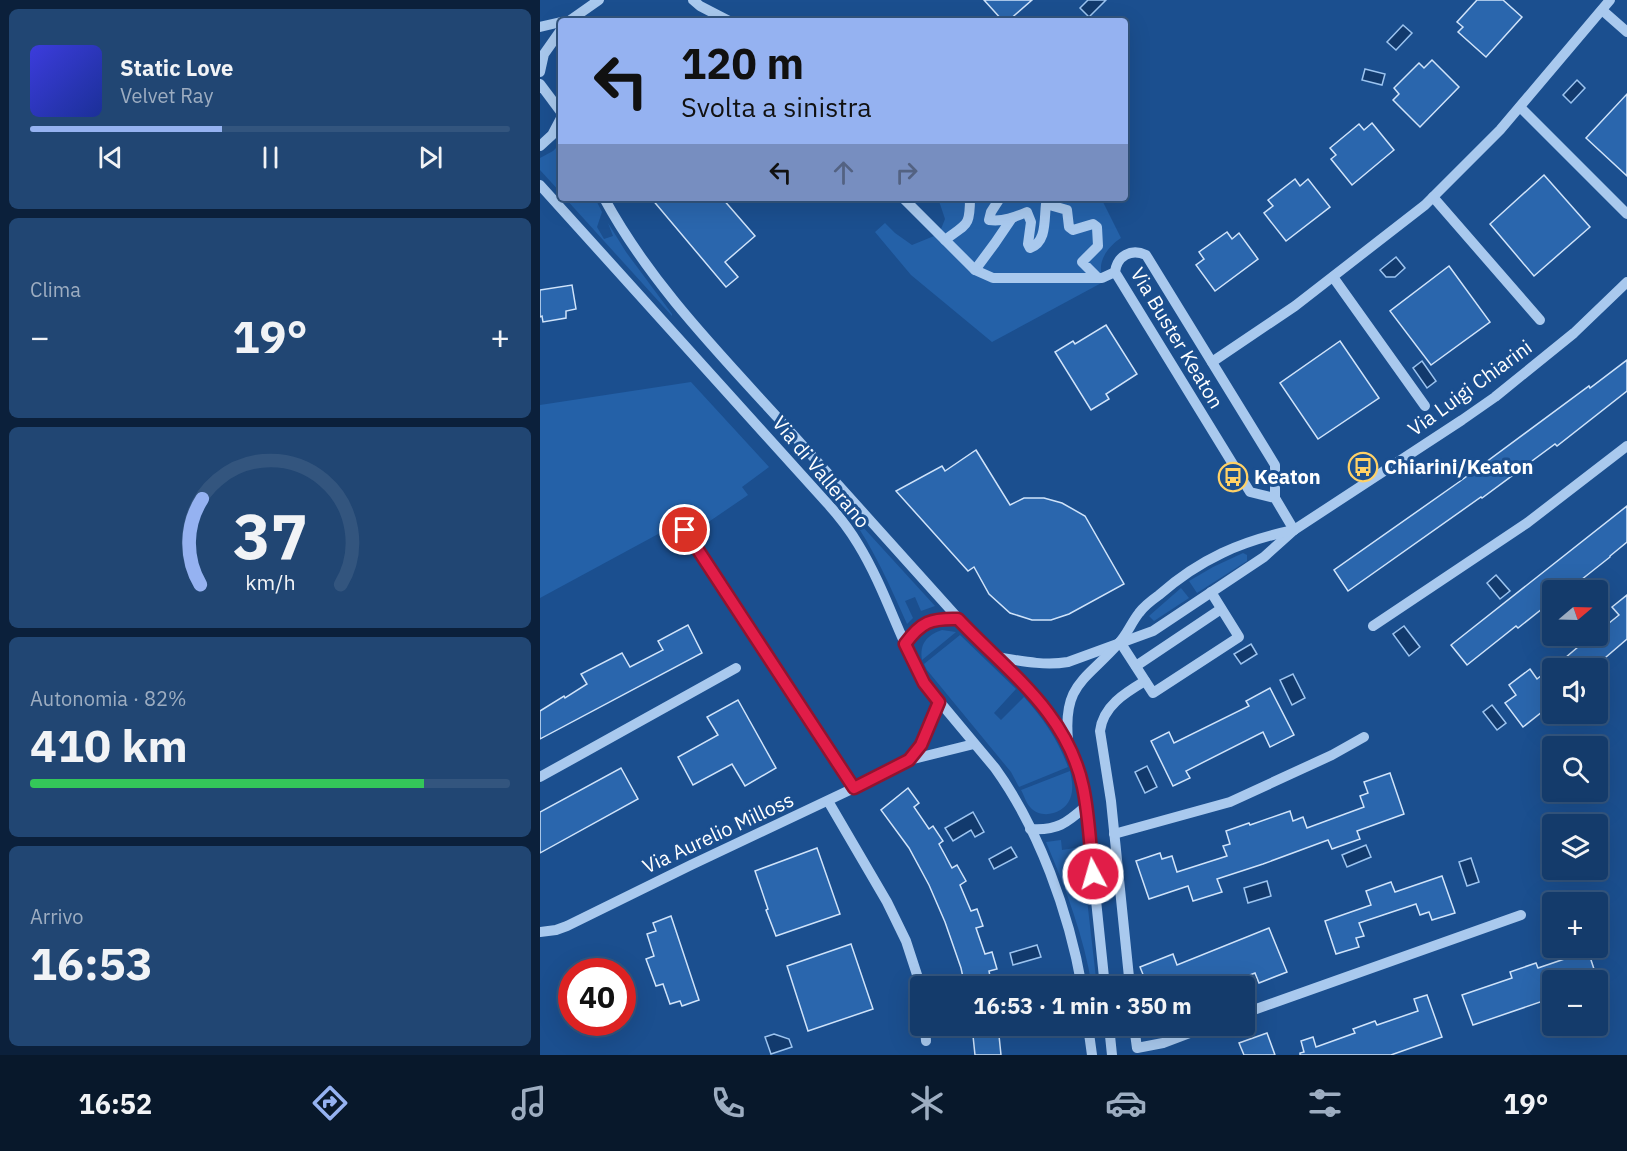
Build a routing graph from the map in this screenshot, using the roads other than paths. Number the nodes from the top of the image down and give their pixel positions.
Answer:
1 (599, 0) edge
2 (693, 0) edge
3 (1610, 0) edge
4 (1602, 10) junction
5 (571, 18) edge
6 (724, 18) edge
7 (558, 23) edge
8 (540, 27) edge
9 (1627, 32) edge
10 (558, 34) edge
11 (540, 73) edge
12 (540, 85) edge
13 (1520, 107) junction
14 (558, 108) edge
15 (558, 124) edge
16 (540, 146) edge
17 (540, 185) edge
18 (1433, 196) junction
19 (606, 201) edge
20 (906, 201) edge
21 (970, 201) edge
22 (998, 201) edge
23 (1627, 214) edge
24 (1012, 218) junction
25 (942, 237) junction
26 (975, 270) junction
27 (1115, 272) junction
28 (1333, 277) junction
29 (1098, 278) junction
30 (1627, 282) edge
31 (1540, 320) dead end
32 (1212, 362) junction
33 (1425, 406) dead end
34 (1627, 446) edge
35 (1275, 498) junction
36 (685, 530) dead end
37 (1294, 530) junction
38 (1243, 543) junction
39 (1256, 562) junction
40 (1211, 592) junction
41 (1221, 609) junction
42 (1139, 612) junction
43 (958, 619) junction
44 (1373, 626) dead end
45 (1153, 631) junction
46 (1120, 642) junction
47 (905, 644) junction
48 (997, 657) junction
49 (1136, 666) junction
50 (736, 668) dead end
51 (1145, 681) junction
52 (939, 702) junction
53 (1364, 737) dead end
54 (974, 744) junction
55 (1069, 747) junction
56 (909, 760) junction
57 (540, 777) edge
58 (854, 788) junction
59 (828, 801) junction
60 (1086, 806) junction
61 (1030, 829) junction
62 (1114, 834) junction
63 (1521, 915) dead end
64 (540, 932) edge
65 (917, 976) edge
66 (1079, 976) edge
67 (1104, 976) edge
68 (1129, 976) edge
69 (1255, 1009) edge
70 (926, 1036) edge
71 (1089, 1036) edge
72 (1110, 1036) edge
73 (1135, 1036) edge
74 (1182, 1036) edge
75 (926, 1041) dead end
76 (1092, 1055) edge
77 (1112, 1055) edge

1 - 5 street
2 - 6 street
3 - 4 street
4 - 9 street
4 - 13 street
7 - 8 street
10 - 11 street
11 - 12 street
12 - 14 street
13 - 18 street
13 - 23 street
15 - 16 street
17 - 47 street, Via di Vallerano
18 - 28 street
18 - 31 street
19 - 43 street, Via di Vallerano
20 - 25 street
21 - 25 street
22 - 24 street
24 - 26 street
24 - 29 street
25 - 26 street
26 - 29 street
27 - 29 street
27 - 32 street, Via Buster Keaton
27 - 35 street, Via Buster Keaton
28 - 32 street
28 - 33 street
30 - 37 street, Via Luigi Chiarini
32 - 35 street, Via Buster Keaton
34 - 44 street
35 - 37 street
36 - 58 street
37 - 38 street, Via Luigi Chiarini
37 - 39 street, Via Luigi Chiarini
38 - 39 street
38 - 42 street, Via Luigi Chiarini
39 - 40 street, Via Luigi Chiarini
40 - 41 street
40 - 45 street, Via Luigi Chiarini
41 - 49 street
41 - 51 street
42 - 45 street
42 - 46 street, Via Luigi Chiarini
43 - 47 street
43 - 48 street, Via di Vallerano
45 - 46 street, Via Luigi Chiarini
46 - 48 street, Via Luigi Chiarini
46 - 49 street
46 - 55 street, Via Luigi Chiarini
47 - 52 street, Via di Vallerano
48 - 55 street, Via di Vallerano
49 - 51 street
50 - 57 street
51 - 62 street
52 - 54 street, Via di Vallerano
52 - 56 street
53 - 62 street
54 - 56 street, Via Aurelio Milloss
54 - 61 street, Via di Vallerano
55 - 60 street, Via di Vallerano
56 - 58 street, Via Aurelio Milloss
58 - 59 street, Via Aurelio Milloss
59 - 64 street, Via Aurelio Milloss
59 - 65 street
60 - 61 street
60 - 67 street, Via di Vallerano
61 - 66 street, Via di Vallerano
62 - 68 street
63 - 69 street
70 - 75 street
71 - 76 street
72 - 77 street
73 - 74 street

